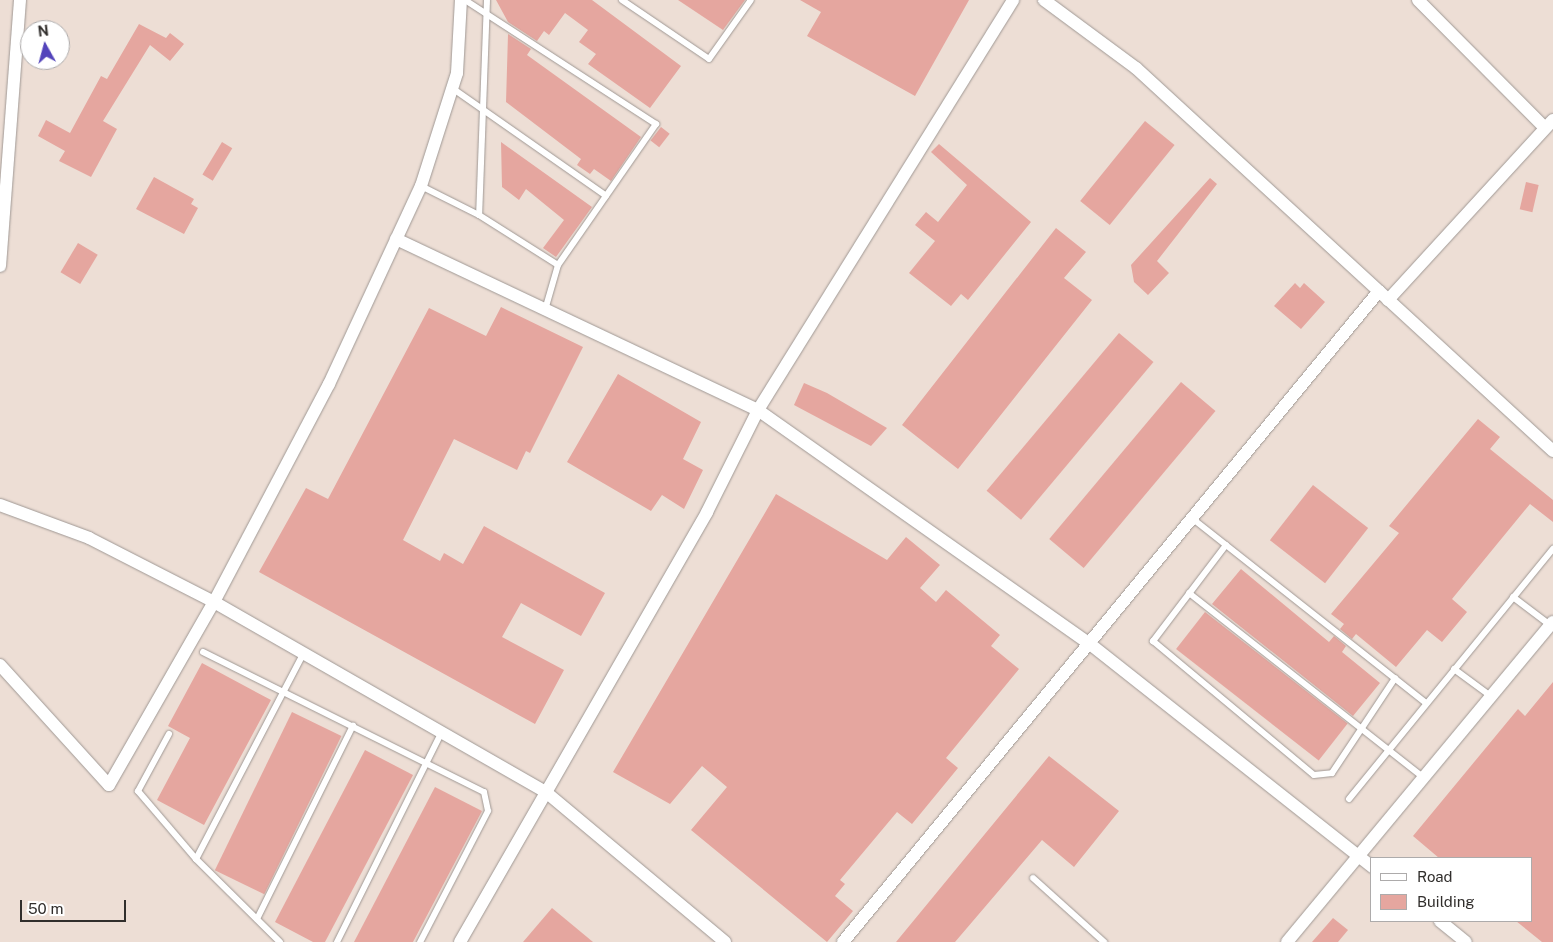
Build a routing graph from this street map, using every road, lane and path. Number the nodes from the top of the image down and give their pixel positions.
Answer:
1 (20, 0) edge
2 (461, 0) edge
3 (465, 0) edge
4 (487, 0) edge
5 (622, 0) edge
6 (751, 0) edge
7 (1013, 0) edge
8 (1044, 0) edge
9 (1418, 0) edge
10 (486, 14) junction
11 (452, 88) junction
12 (483, 106) junction
13 (1549, 124) edge
14 (421, 186) junction
15 (606, 196) junction
16 (480, 215) junction
17 (396, 239) junction
18 (558, 265) junction
19 (0, 266) edge
20 (1383, 296) junction
21 (545, 310) junction
22 (758, 410) junction
23 (1553, 452) edge
24 (0, 505) edge
25 (1192, 519) junction
26 (1226, 545) junction
27 (1553, 549) edge
28 (1189, 593) junction
29 (1513, 597) junction
30 (214, 602) junction
31 (1552, 623) edge
32 (1090, 644) junction
33 (203, 652) dead end
34 (304, 652) junction
35 (0, 665) edge
36 (1454, 669) junction
37 (1395, 678) junction
38 (283, 692) junction
39 (1492, 697) junction
40 (1426, 702) junction
41 (353, 726) junction
42 (1361, 729) junction
43 (442, 731) junction
44 (169, 734) dead end
45 (1389, 752) junction
46 (426, 762) junction
47 (1426, 779) junction
48 (547, 793) junction
49 (1350, 799) dead end
50 (1359, 857) junction
51 (196, 859) junction
52 (1370, 865) edge
53 (1033, 878) dead end
54 (257, 919) junction
55 (1441, 922) edge
56 (280, 942) edge
57 (337, 942) edge
58 (420, 942) edge
59 (460, 942) edge
60 (725, 942) edge
61 (843, 942) edge
62 (1104, 942) edge
63 (1287, 942) edge
64 (1466, 942) edge

1 - 19 street
2 - 11 street
3 - 10 lane
4 - 10 lane
5 - 6 lane
7 - 22 street
8 - 20 street
9 - 13 street
10 - 12 lane
10 - 15 lane
11 - 12 lane
11 - 14 street
12 - 15 lane
12 - 16 lane
13 - 20 street
14 - 16 lane
14 - 17 street
15 - 18 lane
16 - 18 lane
17 - 21 street
17 - 30 street
18 - 21 lane
20 - 23 street
20 - 25 street
21 - 22 street
22 - 32 street
22 - 48 street
24 - 30 street
25 - 26 lane
25 - 32 street
26 - 28 lane
26 - 37 lane
27 - 29 lane
28 - 42 lane
28 - 42 lane
29 - 31 lane
29 - 36 lane
30 - 34 street
30 - 35 street
31 - 39 street
32 - 50 street
32 - 61 street
33 - 38 lane
34 - 38 lane
34 - 43 street
36 - 39 lane
36 - 40 lane
37 - 40 lane
37 - 42 lane
38 - 41 lane
38 - 51 lane
39 - 47 street
40 - 45 lane
41 - 46 lane
41 - 54 lane
42 - 45 lane
43 - 46 lane
43 - 48 street
44 - 51 lane
45 - 47 lane
45 - 49 lane
46 - 57 lane
46 - 58 lane
47 - 50 street
48 - 59 street
48 - 60 street
50 - 52 street
50 - 63 street
51 - 54 lane
53 - 62 lane
54 - 56 lane
55 - 64 street

